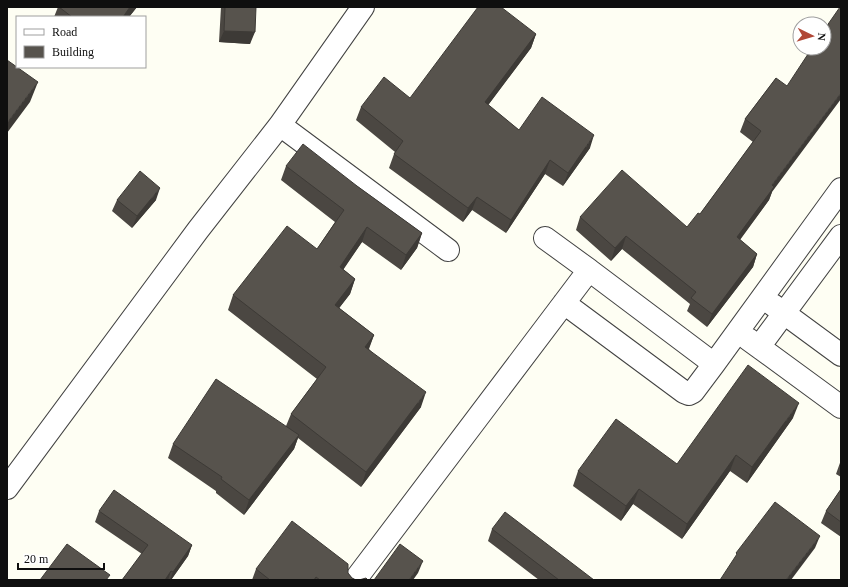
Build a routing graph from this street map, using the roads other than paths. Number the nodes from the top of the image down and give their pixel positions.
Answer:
1 (363, 7) edge
2 (280, 125) junction
3 (839, 195) edge
4 (841, 236) edge
5 (545, 238) dead end
6 (448, 250) dead end
7 (589, 270) junction
8 (762, 296) junction
9 (564, 303) junction
10 (784, 314) junction
11 (737, 331) junction
12 (759, 347) junction
13 (841, 355) edge
14 (714, 364) junction
15 (841, 407) edge
16 (7, 488) edge
17 (355, 580) edge

1 - 2 street
2 - 6 street
2 - 16 street
3 - 8 street
4 - 10 street
5 - 7 street
7 - 9 street
7 - 14 street
8 - 10 street
8 - 11 street
9 - 14 street
9 - 17 street
10 - 12 street
10 - 13 street
11 - 12 street
11 - 14 street
12 - 15 street

